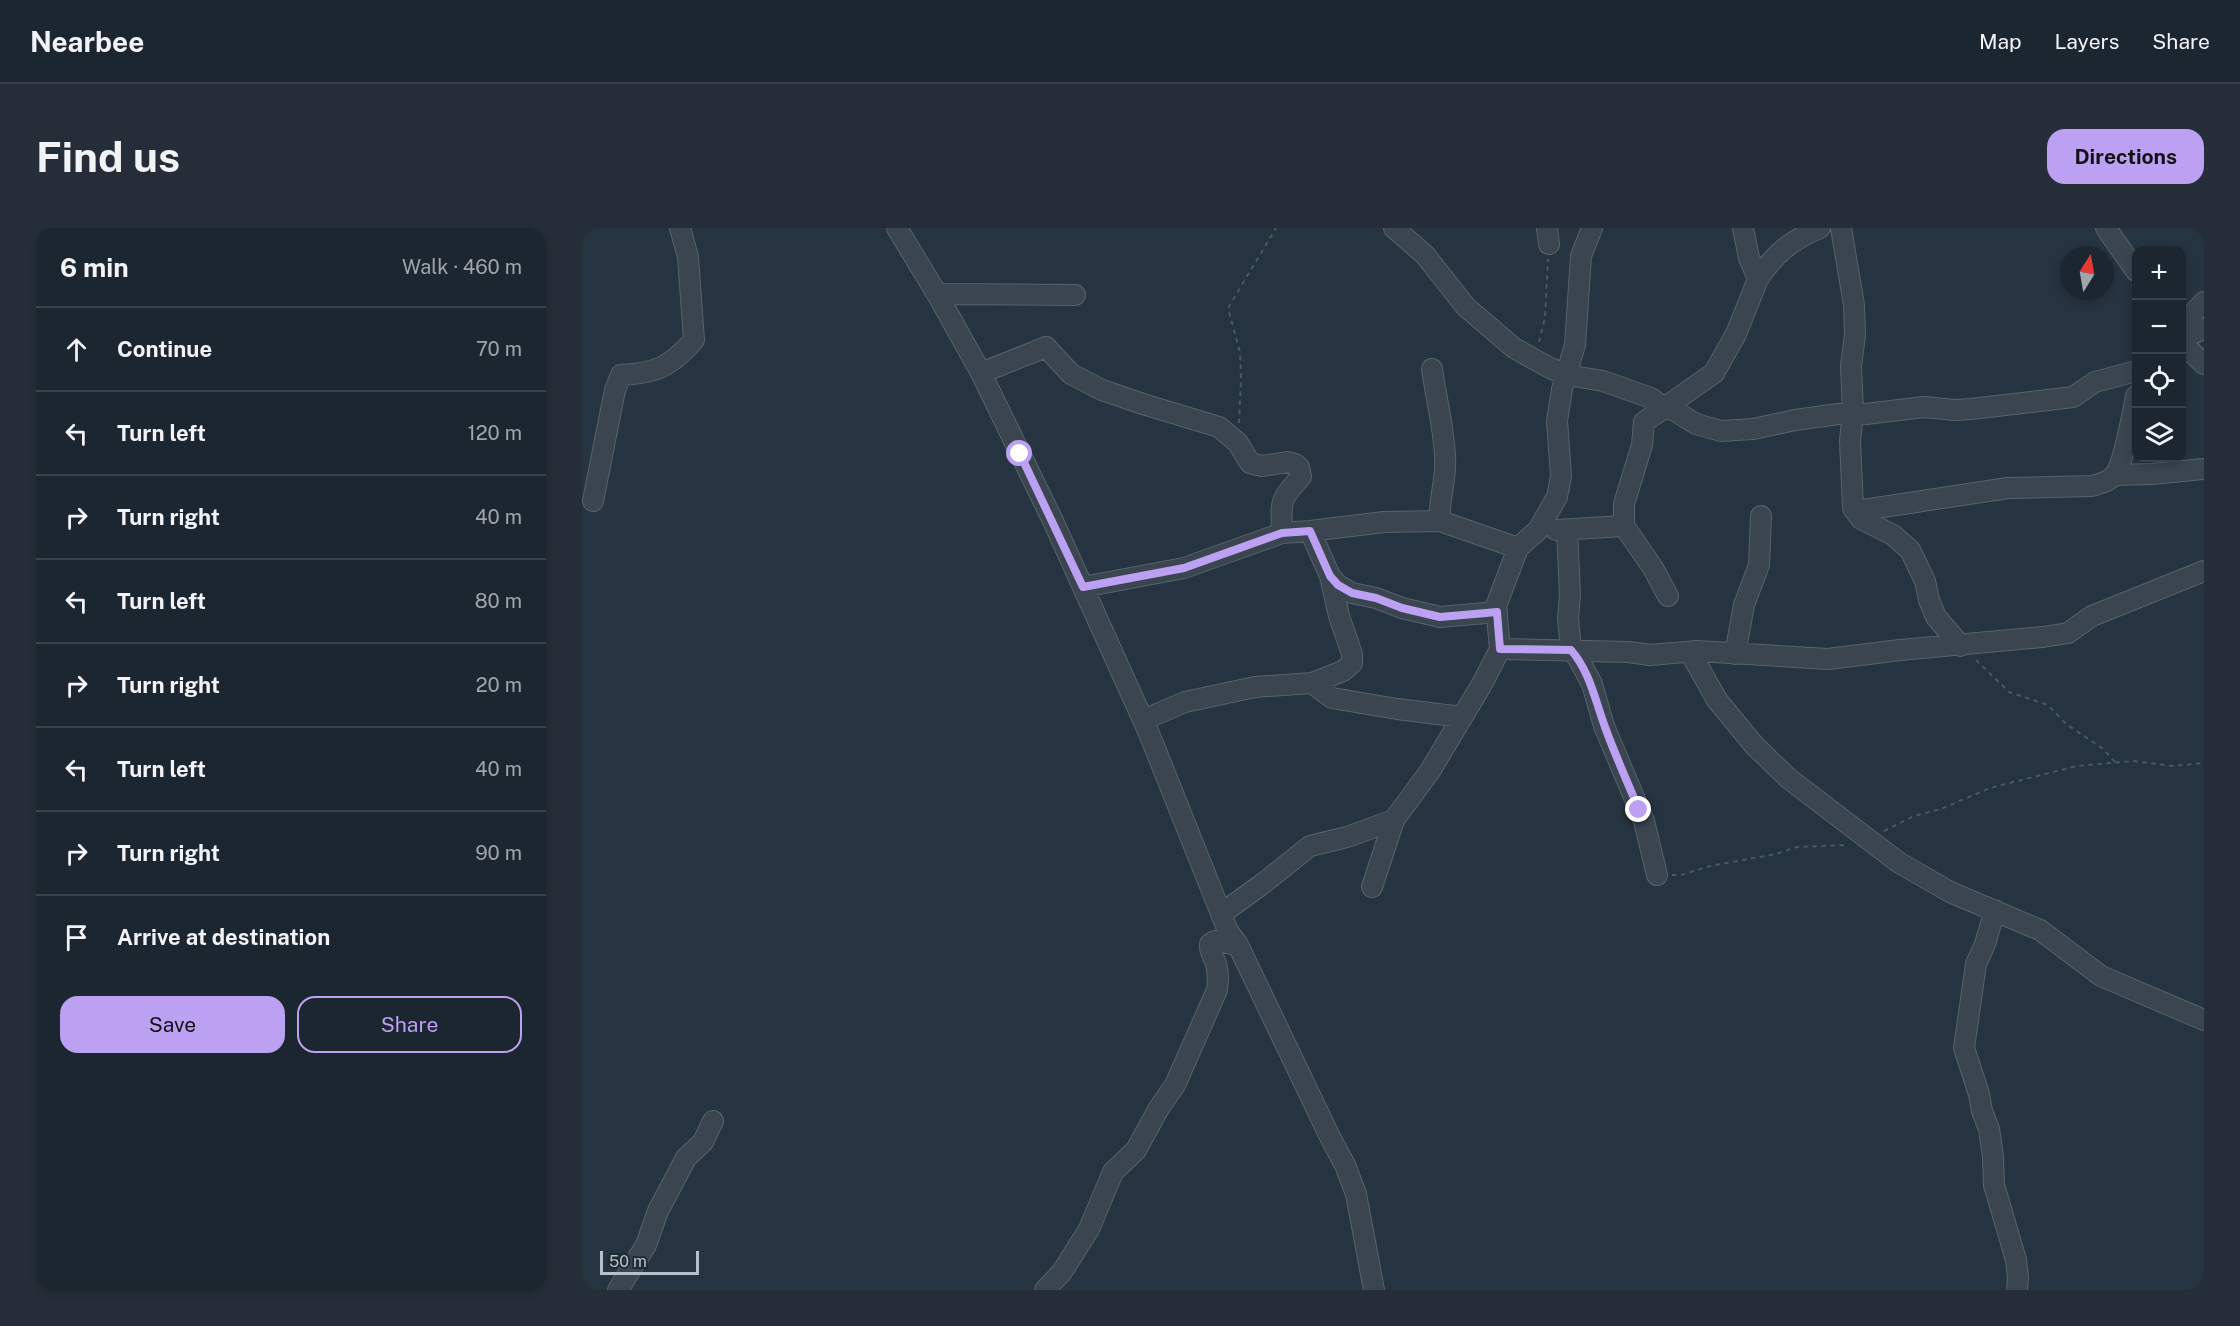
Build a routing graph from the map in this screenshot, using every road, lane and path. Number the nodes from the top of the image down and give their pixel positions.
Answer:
1 (680, 228) edge
2 (897, 228) edge
3 (1276, 228) edge
4 (1394, 228) edge
5 (1592, 228) edge
6 (1743, 228) edge
7 (1820, 228) edge
8 (1841, 228) edge
9 (2106, 228) edge
10 (1548, 236) edge
11 (2132, 266) edge
12 (1758, 279) junction
13 (937, 294) junction
14 (1075, 295) dead end
15 (2204, 302) edge
16 (2186, 320) edge
17 (2204, 329) edge
18 (2186, 336) edge
19 (2186, 348) edge
20 (1535, 360) junction
21 (2204, 364) edge
22 (1432, 369) dead end
23 (2132, 372) edge
24 (981, 373) junction
25 (1567, 375) junction
26 (1664, 408) junction
27 (2133, 408) edge
28 (1853, 412) junction
29 (1238, 443) junction
30 (2204, 469) edge
31 (2114, 476) junction
32 (593, 501) dead end
33 (1853, 508) junction
34 (1761, 516) dead end
35 (1440, 521) junction
36 (1624, 526) junction
37 (1538, 530) junction
38 (1567, 530) junction
39 (1310, 531) junction
40 (1282, 533) junction
41 (1518, 548) junction
42 (2204, 571) edge
43 (1330, 576) junction
44 (1083, 587) junction
45 (1668, 596) dead end
46 (1497, 612) junction
47 (1961, 646) junction
48 (1500, 649) junction
49 (1571, 650) junction
50 (1690, 652) junction
51 (1736, 654) junction
52 (1312, 683) junction
53 (1462, 717) junction
54 (1143, 720) junction
55 (2116, 763) junction
56 (2204, 763) edge
57 (1394, 820) junction
58 (1867, 839) junction
59 (1657, 875) joint
60 (1372, 887) dead end
61 (1995, 910) junction
62 (1221, 914) junction
63 (1238, 945) junction
64 (2204, 1020) edge
65 (713, 1122) dead end
66 (618, 1290) edge
67 (1045, 1290) edge
68 (1374, 1290) edge
69 (2017, 1290) edge

1 - 32 street
2 - 13 street
3 - 29 path
4 - 20 street
5 - 25 street
6 - 12 street
7 - 12 street
8 - 28 street
9 - 11 street
10 - 20 path
12 - 26 street
13 - 14 street
13 - 24 street
15 - 16 street
17 - 18 street
19 - 21 street
20 - 25 street
22 - 35 street
23 - 28 street
24 - 29 street
24 - 44 street
25 - 26 street
25 - 37 street
26 - 28 street
26 - 36 street
27 - 31 street
28 - 33 street
29 - 40 street
30 - 31 street
31 - 33 street
33 - 47 street
34 - 51 street
35 - 39 street
35 - 41 street
36 - 38 street
36 - 45 street
37 - 38 street
37 - 41 street
38 - 49 street
39 - 40 street
39 - 43 street
40 - 44 street
41 - 46 street
42 - 47 street
43 - 46 street
43 - 52 street
44 - 54 street
46 - 48 street
47 - 51 street
47 - 55 path
48 - 49 street
48 - 53 street
49 - 50 street
49 - 59 street
50 - 51 street
50 - 58 street
52 - 53 street
52 - 54 street
53 - 57 street
54 - 62 street
55 - 56 path
55 - 58 path
57 - 60 street
57 - 62 street
58 - 59 path
58 - 61 street
61 - 64 street
61 - 69 street
62 - 63 street
63 - 67 street
63 - 68 street
65 - 66 street

